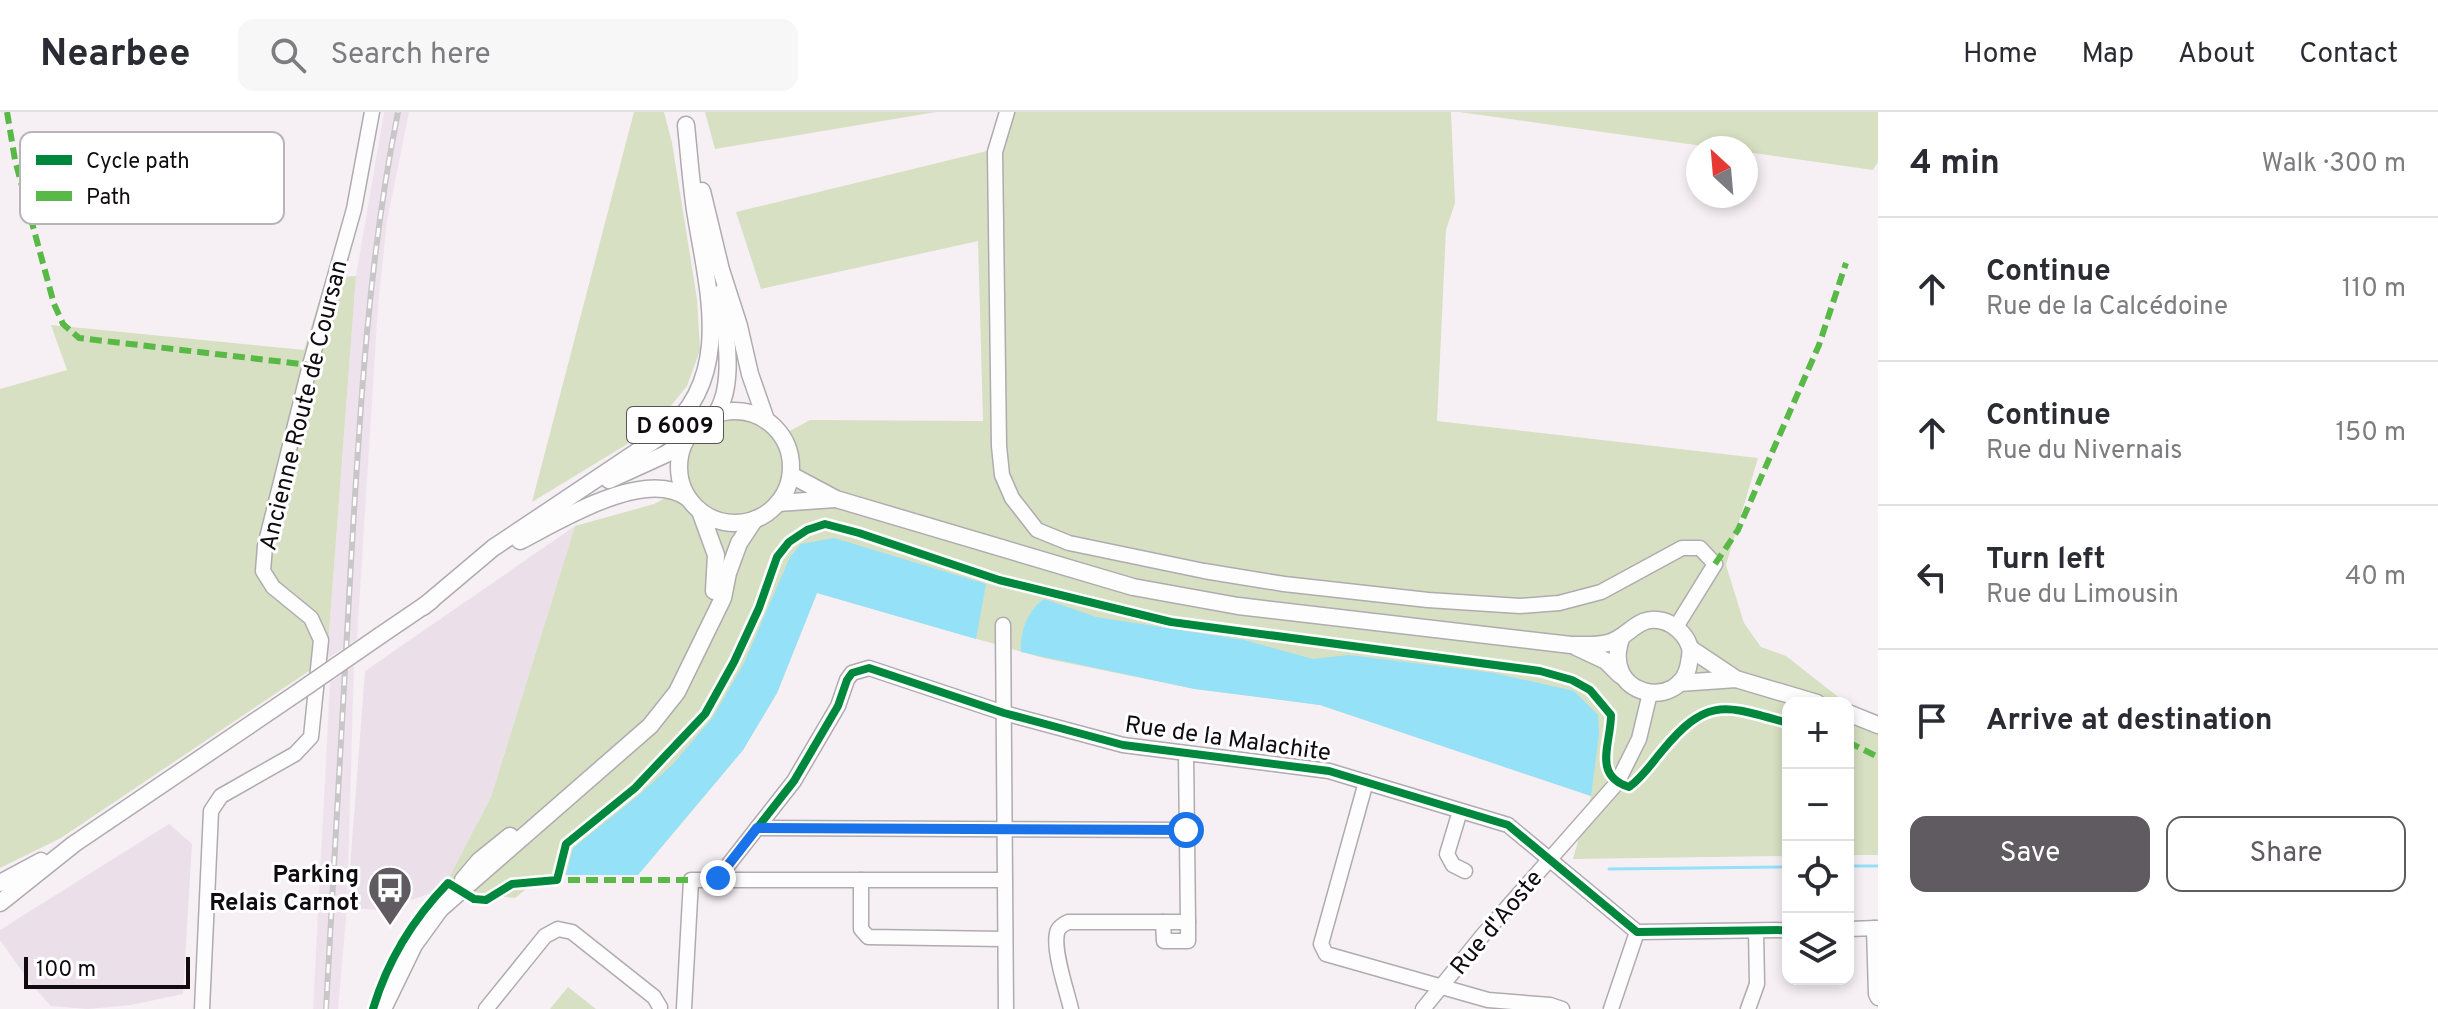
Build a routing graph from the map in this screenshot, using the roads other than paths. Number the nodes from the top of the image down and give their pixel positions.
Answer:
1 (372, 112) edge
2 (1007, 112) edge
3 (685, 119) edge
4 (721, 270) junction
5 (715, 415) junction
6 (766, 420) junction
7 (685, 441) junction
8 (791, 475) junction
9 (688, 498) junction
10 (836, 499) junction
11 (778, 503) junction
12 (700, 511) junction
13 (755, 519) junction
14 (512, 545) junction
15 (423, 607) junction
16 (1003, 625) dead end
17 (1676, 627) junction
18 (706, 632) junction
19 (1622, 636) junction
20 (1571, 645) junction
21 (1691, 649) junction
22 (1623, 677) junction
23 (1736, 679) junction
24 (1679, 683) junction
25 (1650, 693) junction
26 (1797, 697) edge
27 (1004, 713) junction
28 (1854, 715) edge
29 (1878, 725) edge
30 (1186, 754) junction
31 (1366, 782) junction
32 (1460, 811) junction
33 (757, 828) junction
34 (1003, 829) junction
35 (1186, 830) junction
36 (74, 844) junction
37 (1550, 858) junction
38 (1465, 871) dead end
39 (718, 878) junction
40 (861, 880) junction
41 (1004, 880) junction
42 (0, 883) edge
43 (0, 903) edge
44 (1876, 928) edge
45 (1854, 929) edge
46 (1782, 930) edge
47 (1756, 931) junction
48 (1637, 932) junction
49 (1004, 939) junction
50 (1441, 987) junction
51 (1878, 998) edge
52 (659, 1008) edge
53 (684, 1008) edge
54 (202, 1009) edge
55 (383, 1009) edge
56 (486, 1009) edge
57 (1006, 1009) edge
58 (1071, 1009) edge
59 (1423, 1009) edge
60 (1562, 1009) edge
61 (1611, 1009) edge
62 (1748, 1009) edge

1 - 54 street, Ancienne Route de Coursan
2 - 17 street
3 - 4 main road, D 6009
3 - 15 main road, D 6009
4 - 5 main road, D 6009
4 - 6 main road, D 6009
5 - 6 main road
5 - 7 main road
6 - 8 main road
7 - 9 main road
7 - 14 main road, D 6009
8 - 10 main road
8 - 11 main road
9 - 12 main road
9 - 14 main road, D 6009
10 - 11 main road
10 - 20 main road
11 - 13 main road
12 - 13 main road
12 - 18 main road
13 - 18 main road
14 - 15 main road, D 6009
15 - 36 main road, D 6009, bridge
16 - 27 street
17 - 19 main road
17 - 21 main road
18 - 55 main road
19 - 20 main road
19 - 22 main road
20 - 22 main road
21 - 23 main road
21 - 24 main road
22 - 25 main road
23 - 24 main road
23 - 26 main road
24 - 25 main road
25 - 37 street, Rue d'Aoste
27 - 30 street, Rue de la Malachite
27 - 33 street, Rue de la Malachite
27 - 34 street
28 - 29 main road
30 - 31 street, Rue de la Malachite
30 - 35 street
31 - 32 street, Rue de la Malachite
31 - 50 street
32 - 37 street, Rue de la Malachite
32 - 38 street
33 - 34 street
33 - 39 street
34 - 35 street
34 - 41 street
35 - 58 street
36 - 42 main road, D 6009
36 - 43 main road, D 6009
37 - 48 street, Rue de la Malachite
37 - 50 street, Rue d'Aoste
39 - 40 street
39 - 53 street
40 - 41 street
40 - 49 street
41 - 49 street
44 - 45 street
44 - 51 street
46 - 47 street
47 - 48 street
47 - 62 street
48 - 61 street
49 - 57 street
50 - 59 street, Rue d'Aoste
50 - 60 street
52 - 53 street
52 - 56 street

